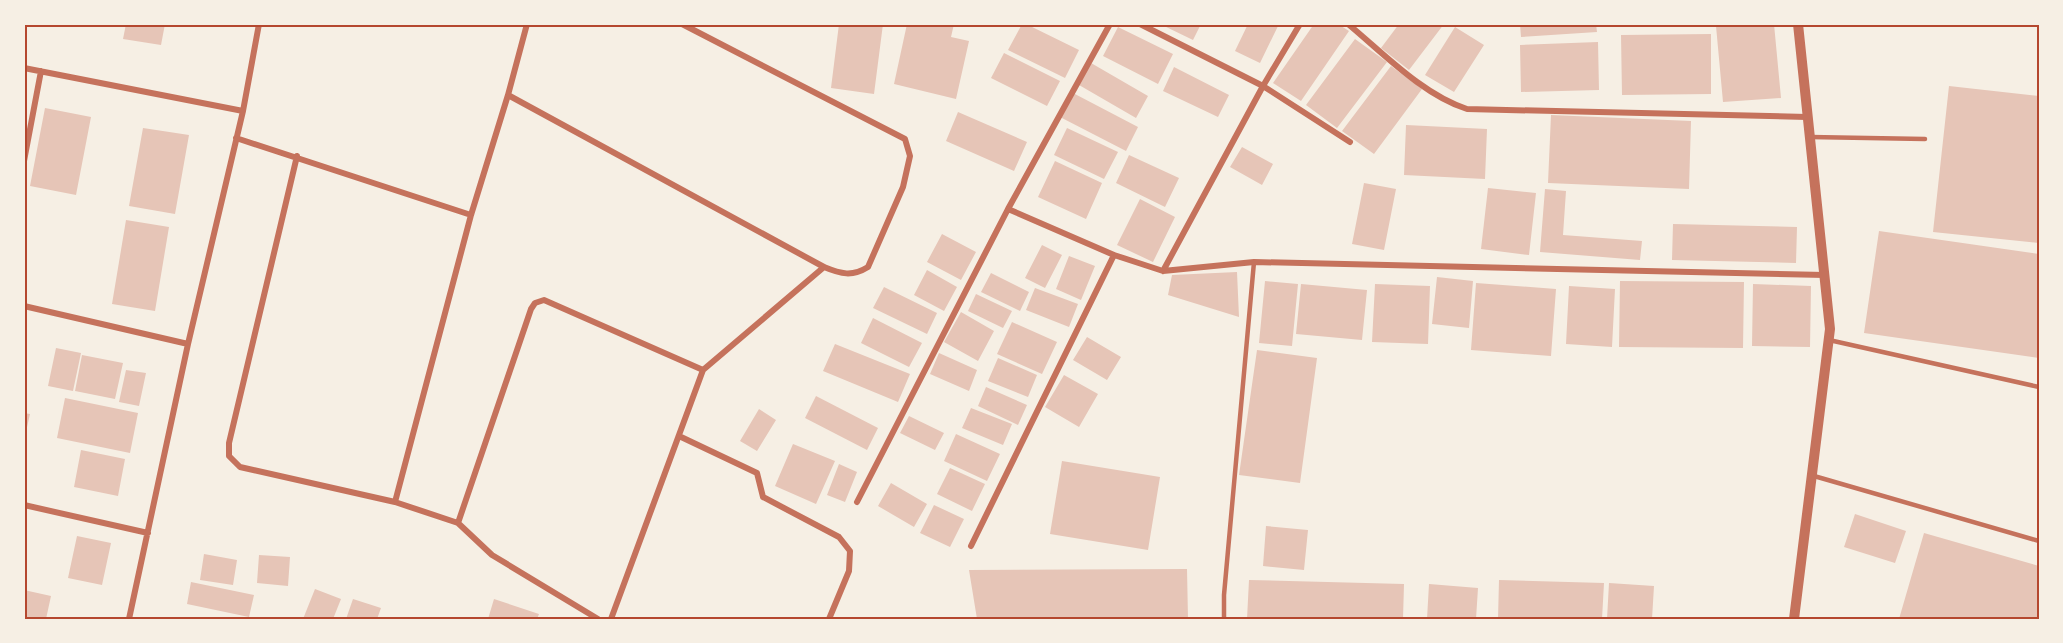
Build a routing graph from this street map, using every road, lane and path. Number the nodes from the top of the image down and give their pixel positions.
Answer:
1 (259, 24) edge
2 (526, 24) edge
3 (682, 24) edge
4 (1110, 24) edge
5 (1140, 24) edge
6 (1300, 24) edge
7 (1348, 24) edge
8 (1798, 24) edge
9 (24, 68) edge
10 (41, 71) junction
11 (1263, 86) junction
12 (508, 95) junction
13 (243, 111) junction
14 (1807, 117) junction
15 (1810, 137) junction
16 (236, 138) junction
17 (1925, 139) dead end
18 (1350, 142) dead end
19 (297, 156) junction
20 (24, 161) edge
21 (1008, 209) junction
22 (471, 215) junction
23 (1114, 255) junction
24 (1254, 262) junction
25 (824, 267) junction
26 (1163, 271) junction
27 (1825, 275) junction
28 (24, 306) edge
29 (1829, 340) junction
30 (188, 344) junction
31 (704, 370) junction
32 (2039, 387) edge
33 (679, 436) junction
34 (1811, 475) junction
35 (395, 502) junction
36 (857, 502) dead end
37 (24, 505) edge
38 (458, 523) junction
39 (148, 533) junction
40 (2039, 541) edge
41 (971, 546) dead end
42 (129, 619) edge
43 (598, 619) edge
44 (611, 619) edge
45 (830, 619) edge
46 (1224, 619) edge
47 (1794, 619) edge

1 - 13 street
2 - 12 street
3 - 25 street
4 - 21 street
5 - 11 street
6 - 11 street
7 - 14 street
8 - 14 street
9 - 10 street
10 - 13 street
10 - 20 street
11 - 18 street
11 - 26 street
12 - 22 street
12 - 25 street
13 - 16 street
14 - 15 street
15 - 17 lane
15 - 27 street
16 - 19 street
16 - 30 street
19 - 22 street
19 - 35 street
21 - 23 street
21 - 36 street
22 - 35 street
23 - 26 street
23 - 41 street
24 - 26 street
24 - 27 street
24 - 46 lane
25 - 31 street
27 - 29 street
28 - 30 street
29 - 32 lane
29 - 34 street
30 - 39 street
31 - 33 street
31 - 38 street
33 - 44 street
33 - 45 street
34 - 40 lane
34 - 47 street
35 - 38 street
37 - 39 street
38 - 43 street
39 - 42 street

